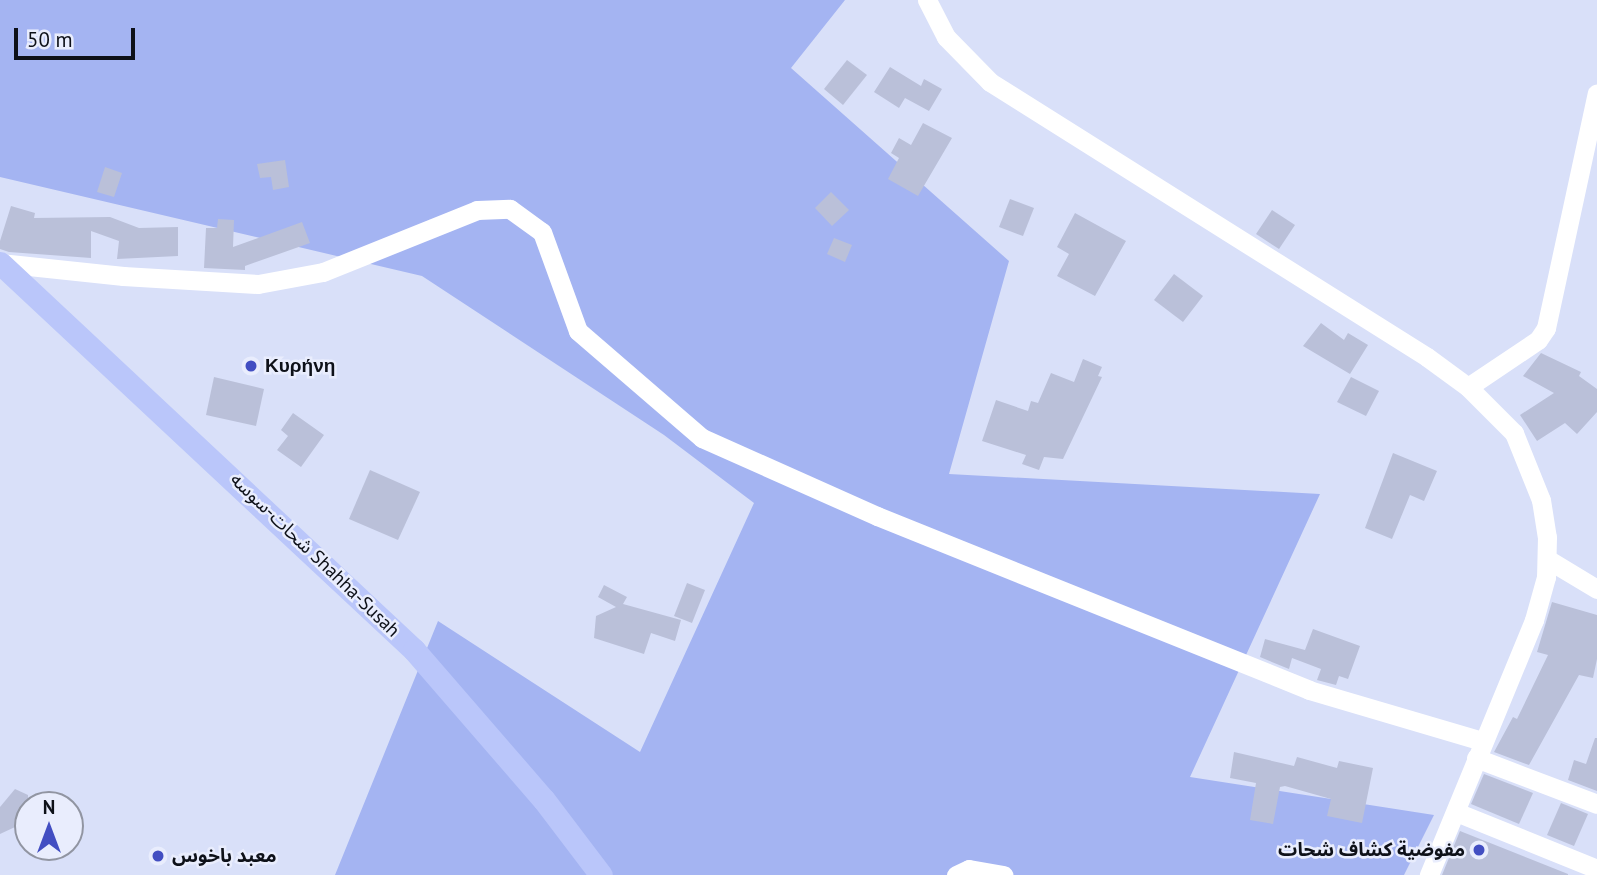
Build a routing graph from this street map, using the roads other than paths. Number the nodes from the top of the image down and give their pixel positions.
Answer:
1 (927, 0) edge
2 (1597, 93) edge
3 (0, 263) edge
4 (1468, 387) junction
5 (1547, 559) junction
6 (1597, 589) edge
7 (1479, 749) junction
8 (1597, 804) edge
9 (1456, 812) junction
10 (1573, 869) edge
11 (1597, 869) edge
12 (601, 875) edge
13 (956, 875) edge
14 (1003, 875) edge
15 (1429, 875) edge

1 - 4 street
2 - 4 street
3 - 7 street
3 - 12 main road, شحات-سوسه Shahha-Susah
4 - 5 street
5 - 6 street
5 - 7 street
7 - 8 street
7 - 9 street
9 - 10 street
9 - 15 street
10 - 11 street
13 - 14 street

